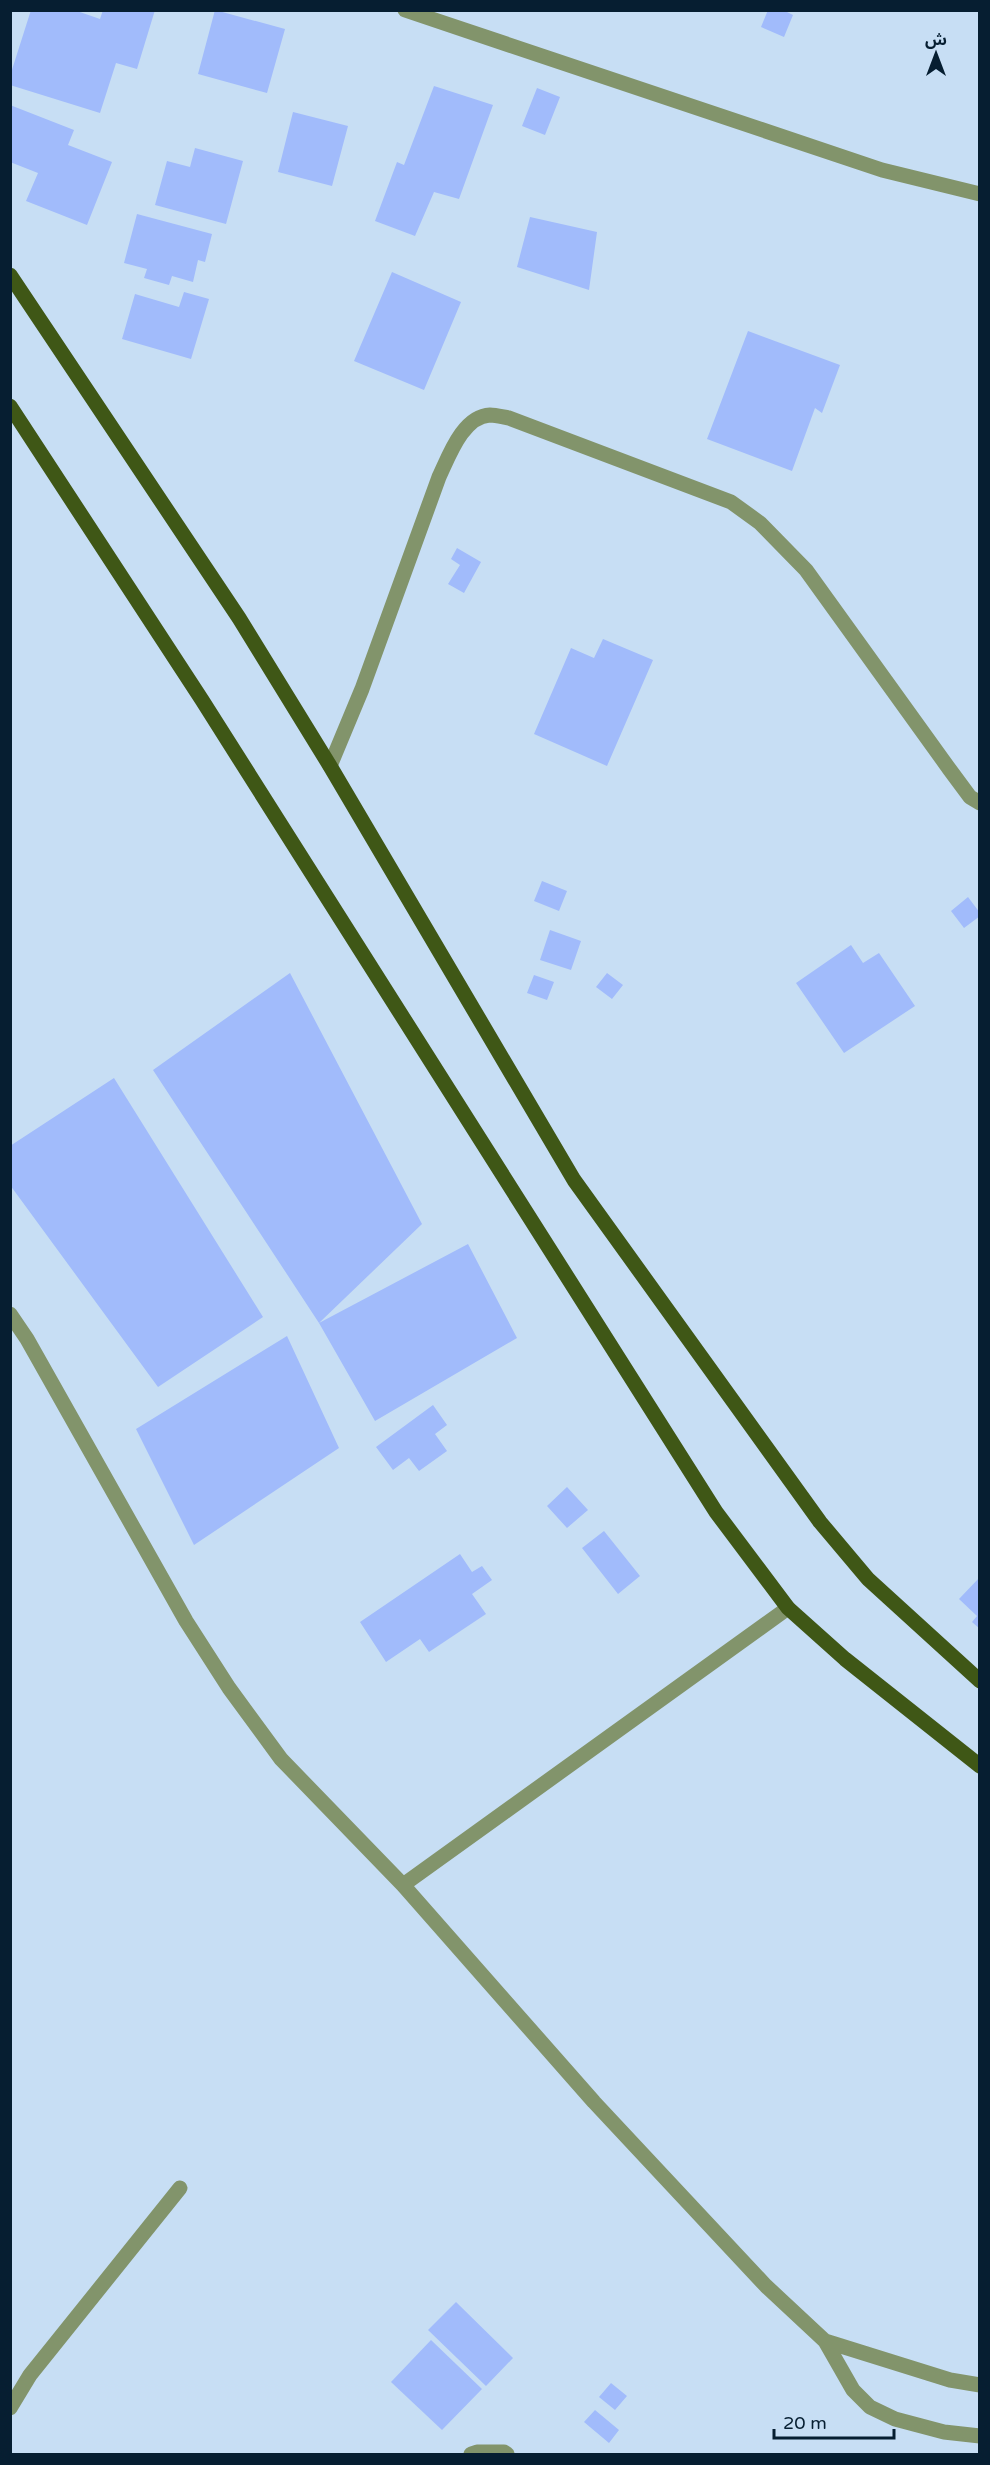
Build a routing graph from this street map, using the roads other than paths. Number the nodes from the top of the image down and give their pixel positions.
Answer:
1 (405, 10) edge
2 (980, 194) edge
3 (10, 275) edge
4 (10, 406) edge
5 (330, 766) junction
6 (980, 803) edge
7 (10, 1314) edge
8 (788, 1608) junction
9 (980, 1681) edge
10 (980, 1766) edge
11 (403, 1885) junction
12 (180, 2188) dead end
13 (825, 2341) junction
14 (980, 2385) edge
15 (10, 2408) edge
16 (980, 2436) edge
17 (471, 2454) edge
18 (507, 2454) edge

1 - 2 street
3 - 5 main road
4 - 8 main road
5 - 6 street
5 - 9 main road
7 - 11 street
8 - 10 main road
8 - 11 street
11 - 13 street
12 - 15 street
13 - 14 street
13 - 16 street
17 - 18 street

